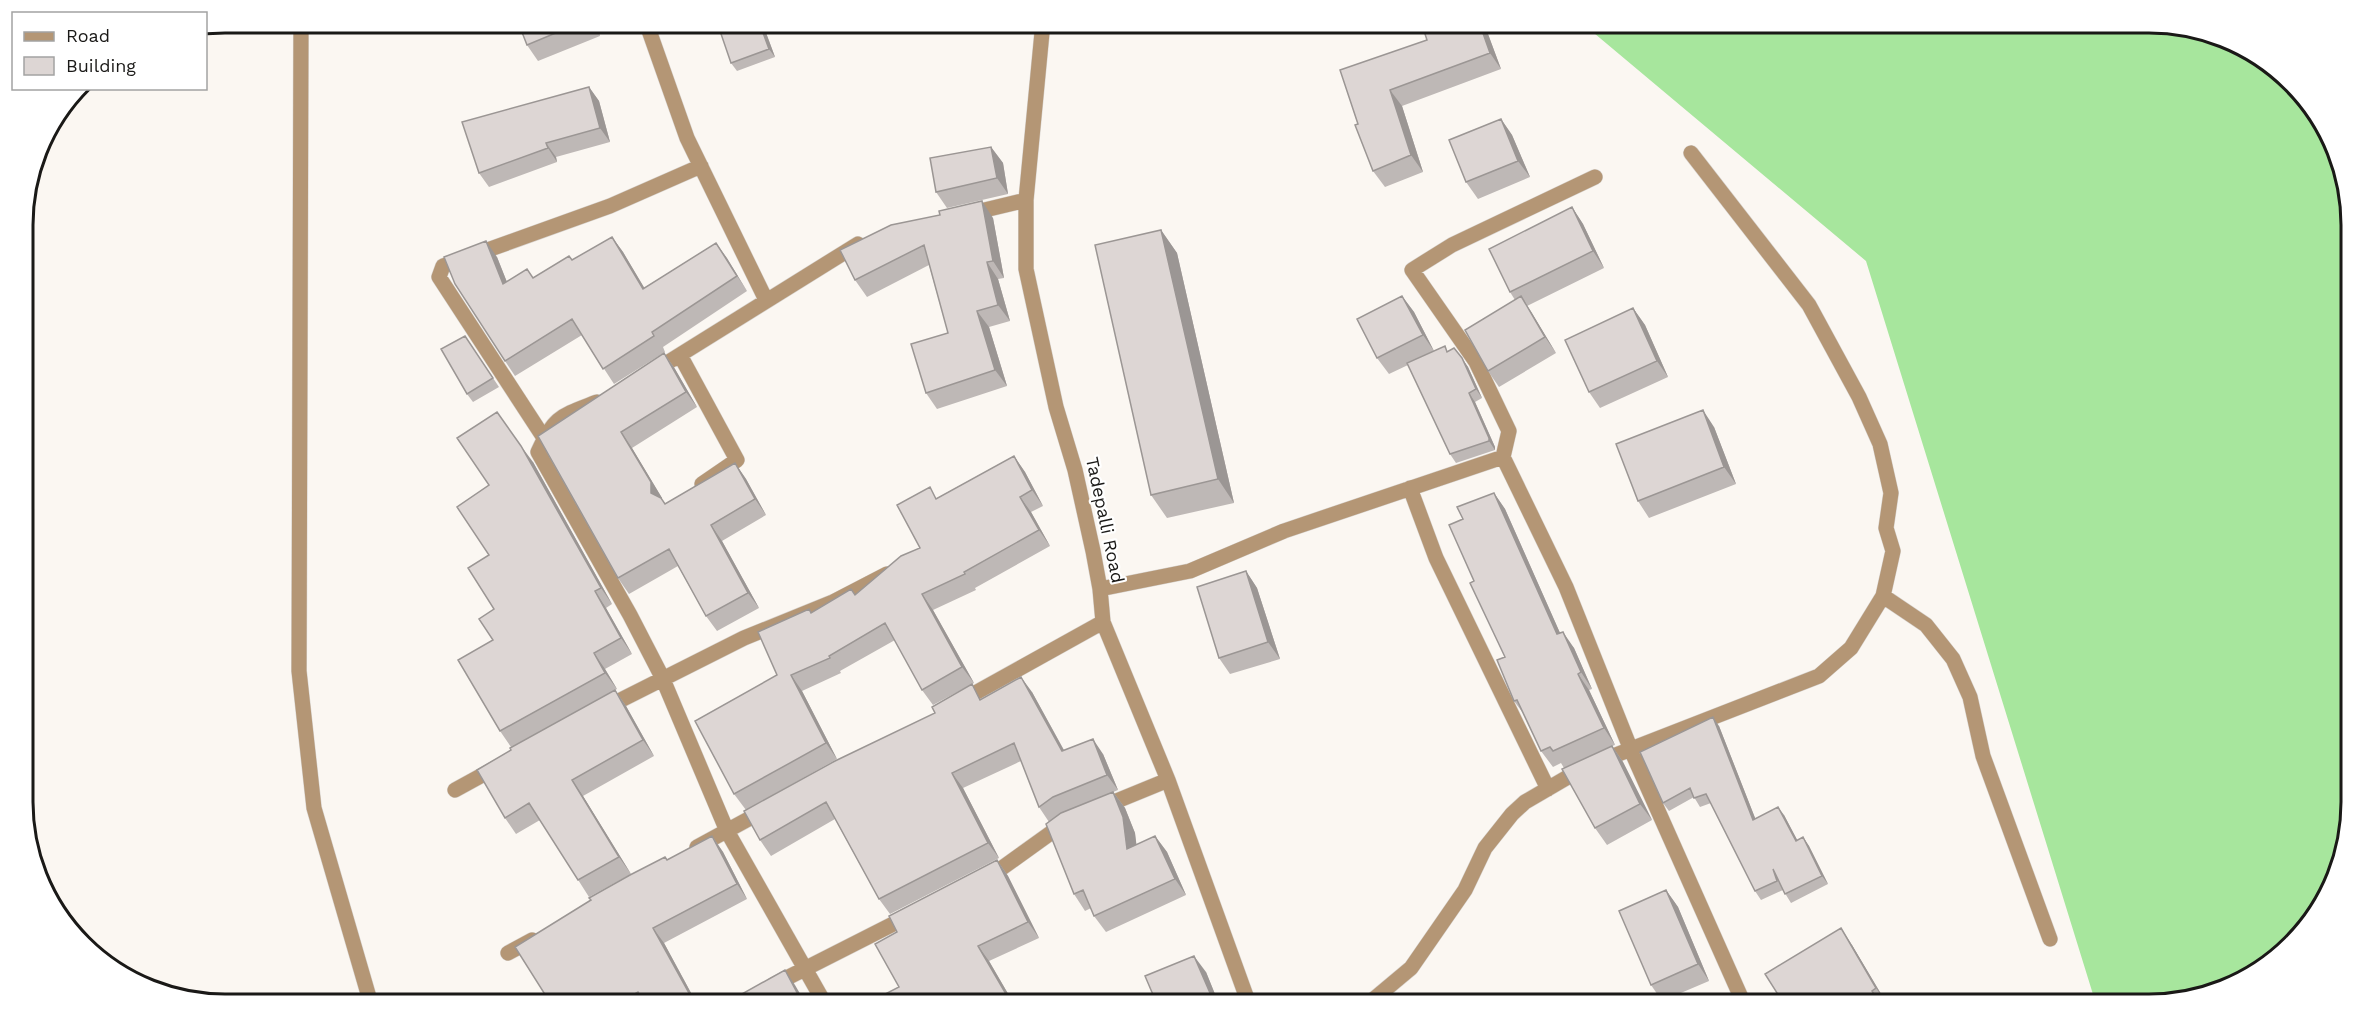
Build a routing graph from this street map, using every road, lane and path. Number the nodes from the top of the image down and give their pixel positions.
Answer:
1 (301, 33) edge
2 (650, 33) edge
3 (1042, 33) edge
4 (1691, 153) dead end
5 (701, 166) junction
6 (1595, 177) dead end
7 (1026, 201) junction
8 (949, 218) edge
9 (872, 240) edge
10 (766, 300) junction
11 (680, 355) junction
12 (643, 378) edge
13 (615, 395) edge
14 (544, 438) junction
15 (1503, 457) junction
16 (1410, 488) junction
17 (690, 492) edge
18 (889, 573) edge
19 (1100, 589) junction
20 (1883, 596) junction
21 (1103, 622) junction
22 (662, 677) junction
23 (946, 709) edge
24 (589, 716) edge
25 (1631, 750) junction
26 (507, 762) edge
27 (1168, 780) junction
28 (1548, 789) junction
29 (455, 790) dead end
30 (779, 802) edge
31 (727, 831) junction
32 (685, 854) edge
33 (970, 885) edge
34 (918, 911) edge
35 (550, 930) edge
36 (2049, 939) dead end
37 (508, 953) dead end
38 (804, 970) junction
39 (764, 990) edge
40 (368, 994) edge
41 (819, 994) edge
42 (1245, 994) edge
43 (1380, 994) edge
44 (1740, 994) edge

1 - 40 street
2 - 5 street
3 - 7 street, Tadepalli Road
4 - 20 street
5 - 10 street
5 - 14 street
6 - 15 street
7 - 8 street
7 - 19 street, Tadepalli Road
9 - 10 street
10 - 11 street
11 - 12 street
11 - 17 street
13 - 14 street
14 - 22 street
15 - 16 street
15 - 25 street
16 - 19 street
16 - 28 street
18 - 22 street
19 - 21 street, Tadepalli Road
20 - 25 street
20 - 36 street
21 - 23 street
21 - 27 street, Tadepalli Road
22 - 24 street
22 - 31 street
25 - 28 street
25 - 44 street
26 - 29 street
27 - 33 street
27 - 42 street, Tadepalli Road
28 - 43 street
30 - 31 street
31 - 32 street
31 - 38 street
34 - 38 street
35 - 37 street
38 - 39 street
38 - 41 street

